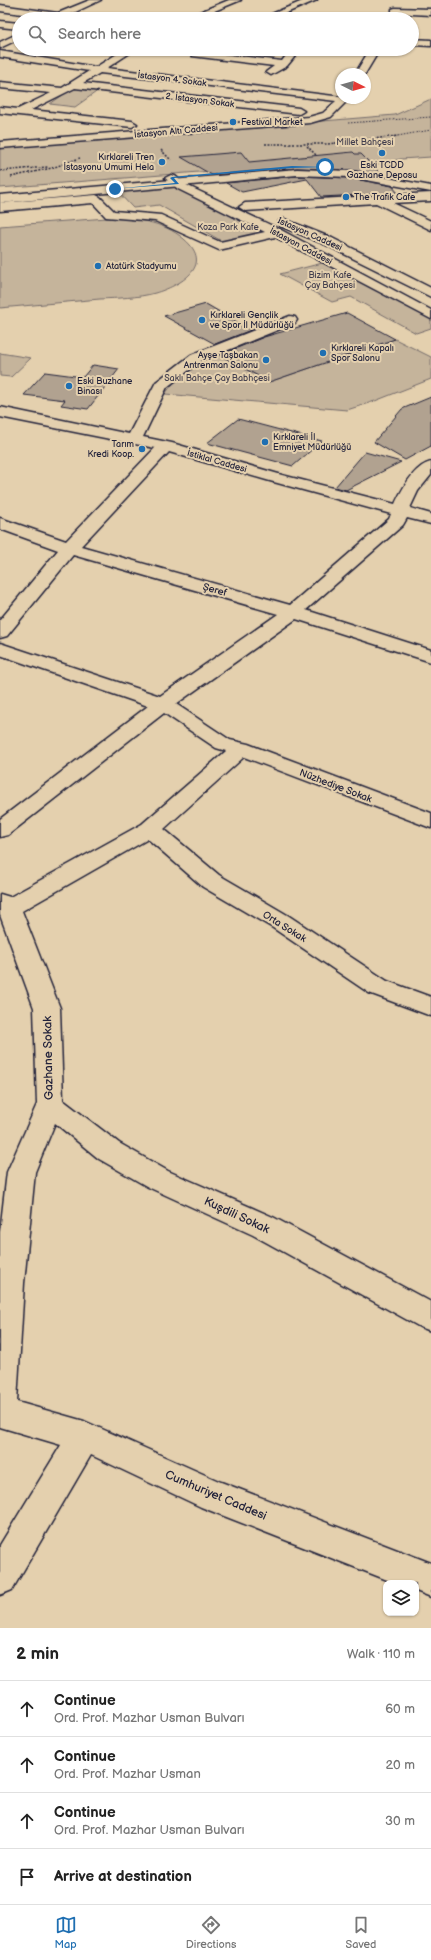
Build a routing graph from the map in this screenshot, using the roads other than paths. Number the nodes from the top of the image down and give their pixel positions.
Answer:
1 (97, 0) edge
2 (237, 0) edge
3 (313, 0) edge
4 (431, 4) edge
5 (0, 8) edge
6 (395, 11) edge
7 (24, 12) edge
8 (62, 12) edge
9 (205, 12) edge
10 (282, 12) edge
11 (431, 12) edge
12 (0, 24) edge
13 (12, 25) edge
14 (0, 39) edge
15 (10, 40) joint
16 (419, 42) edge
17 (431, 43) edge
18 (0, 45) edge
19 (0, 54) edge
20 (12, 56) edge
21 (12, 56) edge
22 (121, 56) edge
23 (213, 56) edge
24 (290, 56) edge
25 (371, 56) edge
26 (284, 64) junction
27 (364, 68) edge
28 (100, 70) junction
29 (0, 85) edge
30 (74, 85) junction
31 (246, 88) junction
32 (64, 91) junction
33 (335, 98) edge
34 (339, 104) edge
35 (0, 110) edge
36 (20, 112) junction
37 (327, 115) junction
38 (185, 130) junction
39 (0, 145) edge
40 (193, 179) junction
41 (175, 181) junction
42 (431, 184) edge
43 (431, 189) edge
44 (0, 192) edge
45 (431, 197) edge
46 (0, 199) edge
47 (379, 200) junction
48 (0, 207) edge
49 (245, 207) junction
50 (431, 226) edge
51 (277, 233) junction
52 (431, 294) edge
53 (431, 315) edge
54 (290, 320) dead end
55 (0, 412) edge
56 (134, 439) junction
57 (166, 446) junction
58 (431, 467) edge
59 (400, 510) junction
60 (431, 519) edge
61 (0, 523) edge
62 (69, 548) junction
63 (293, 612) junction
64 (0, 632) edge
65 (0, 649) edge
66 (431, 656) edge
67 (163, 704) junction
68 (241, 749) junction
69 (431, 821) edge
70 (150, 829) junction
71 (0, 830) edge
72 (5, 905) edge
73 (430, 1006) edge
74 (50, 1104) junction
75 (431, 1317) edge
76 (0, 1412) edge
77 (84, 1436) junction
78 (0, 1578) edge
79 (431, 1580) edge

1 - 8 street
2 - 9 street
3 - 10 street
4 - 6 street
5 - 7 street
6 - 11 street
12 - 13 street
14 - 15 street
15 - 18 street
16 - 17 street
19 - 21 street, İstasyon 4. Sokak
20 - 28 street, İstasyon 4. Sokak
22 - 28 street
23 - 26 street
24 - 26 street
25 - 27 street
26 - 31 street
28 - 30 street
28 - 31 street, İstasyon 4. Sokak
29 - 32 street
30 - 32 street
30 - 37 street, 2. İstasyon Sokak
31 - 33 street, İstasyon 4. Sokak
32 - 36 street
34 - 37 street, İstasyon Altı Caddesi
35 - 36 street
36 - 38 street
37 - 38 street, İstasyon Altı Caddesi
38 - 39 street, İstasyon Altı Caddesi
40 - 41 street
40 - 42 street
40 - 43 street
40 - 49 street, Istasyon Caddesi
41 - 44 street
41 - 46 street
41 - 51 street, İstasyon Caddesi
45 - 47 street
47 - 49 street
47 - 50 street
48 - 51 street
49 - 52 street, Istasyon Caddesi
51 - 53 street, İstasyon Caddesi
54 - 56 street
55 - 56 street, İstiklal Caddesi
56 - 57 street, İstiklal Caddesi
57 - 59 street, İstiklal Caddesi
57 - 62 street
58 - 59 street
59 - 60 street, İstiklal Caddesi
59 - 63 street
61 - 62 street, Şeref
62 - 63 street, Şeref
62 - 64 street
63 - 66 street, Şeref
63 - 67 street
65 - 67 street, Nüzhediye Sokak
67 - 68 street, Nüzhediye Sokak
67 - 71 street
68 - 69 street, Nüzhediye Sokak
68 - 70 street
70 - 72 street
70 - 73 street, Orta Sokak
72 - 74 street, Gazhane Sokak
74 - 75 street, Kuşdili Sokak
74 - 76 street, Gazhane Sokak
76 - 77 street, Cumhuriyet Caddesi
77 - 78 street
77 - 79 street, Cumhuriyet Caddesi

